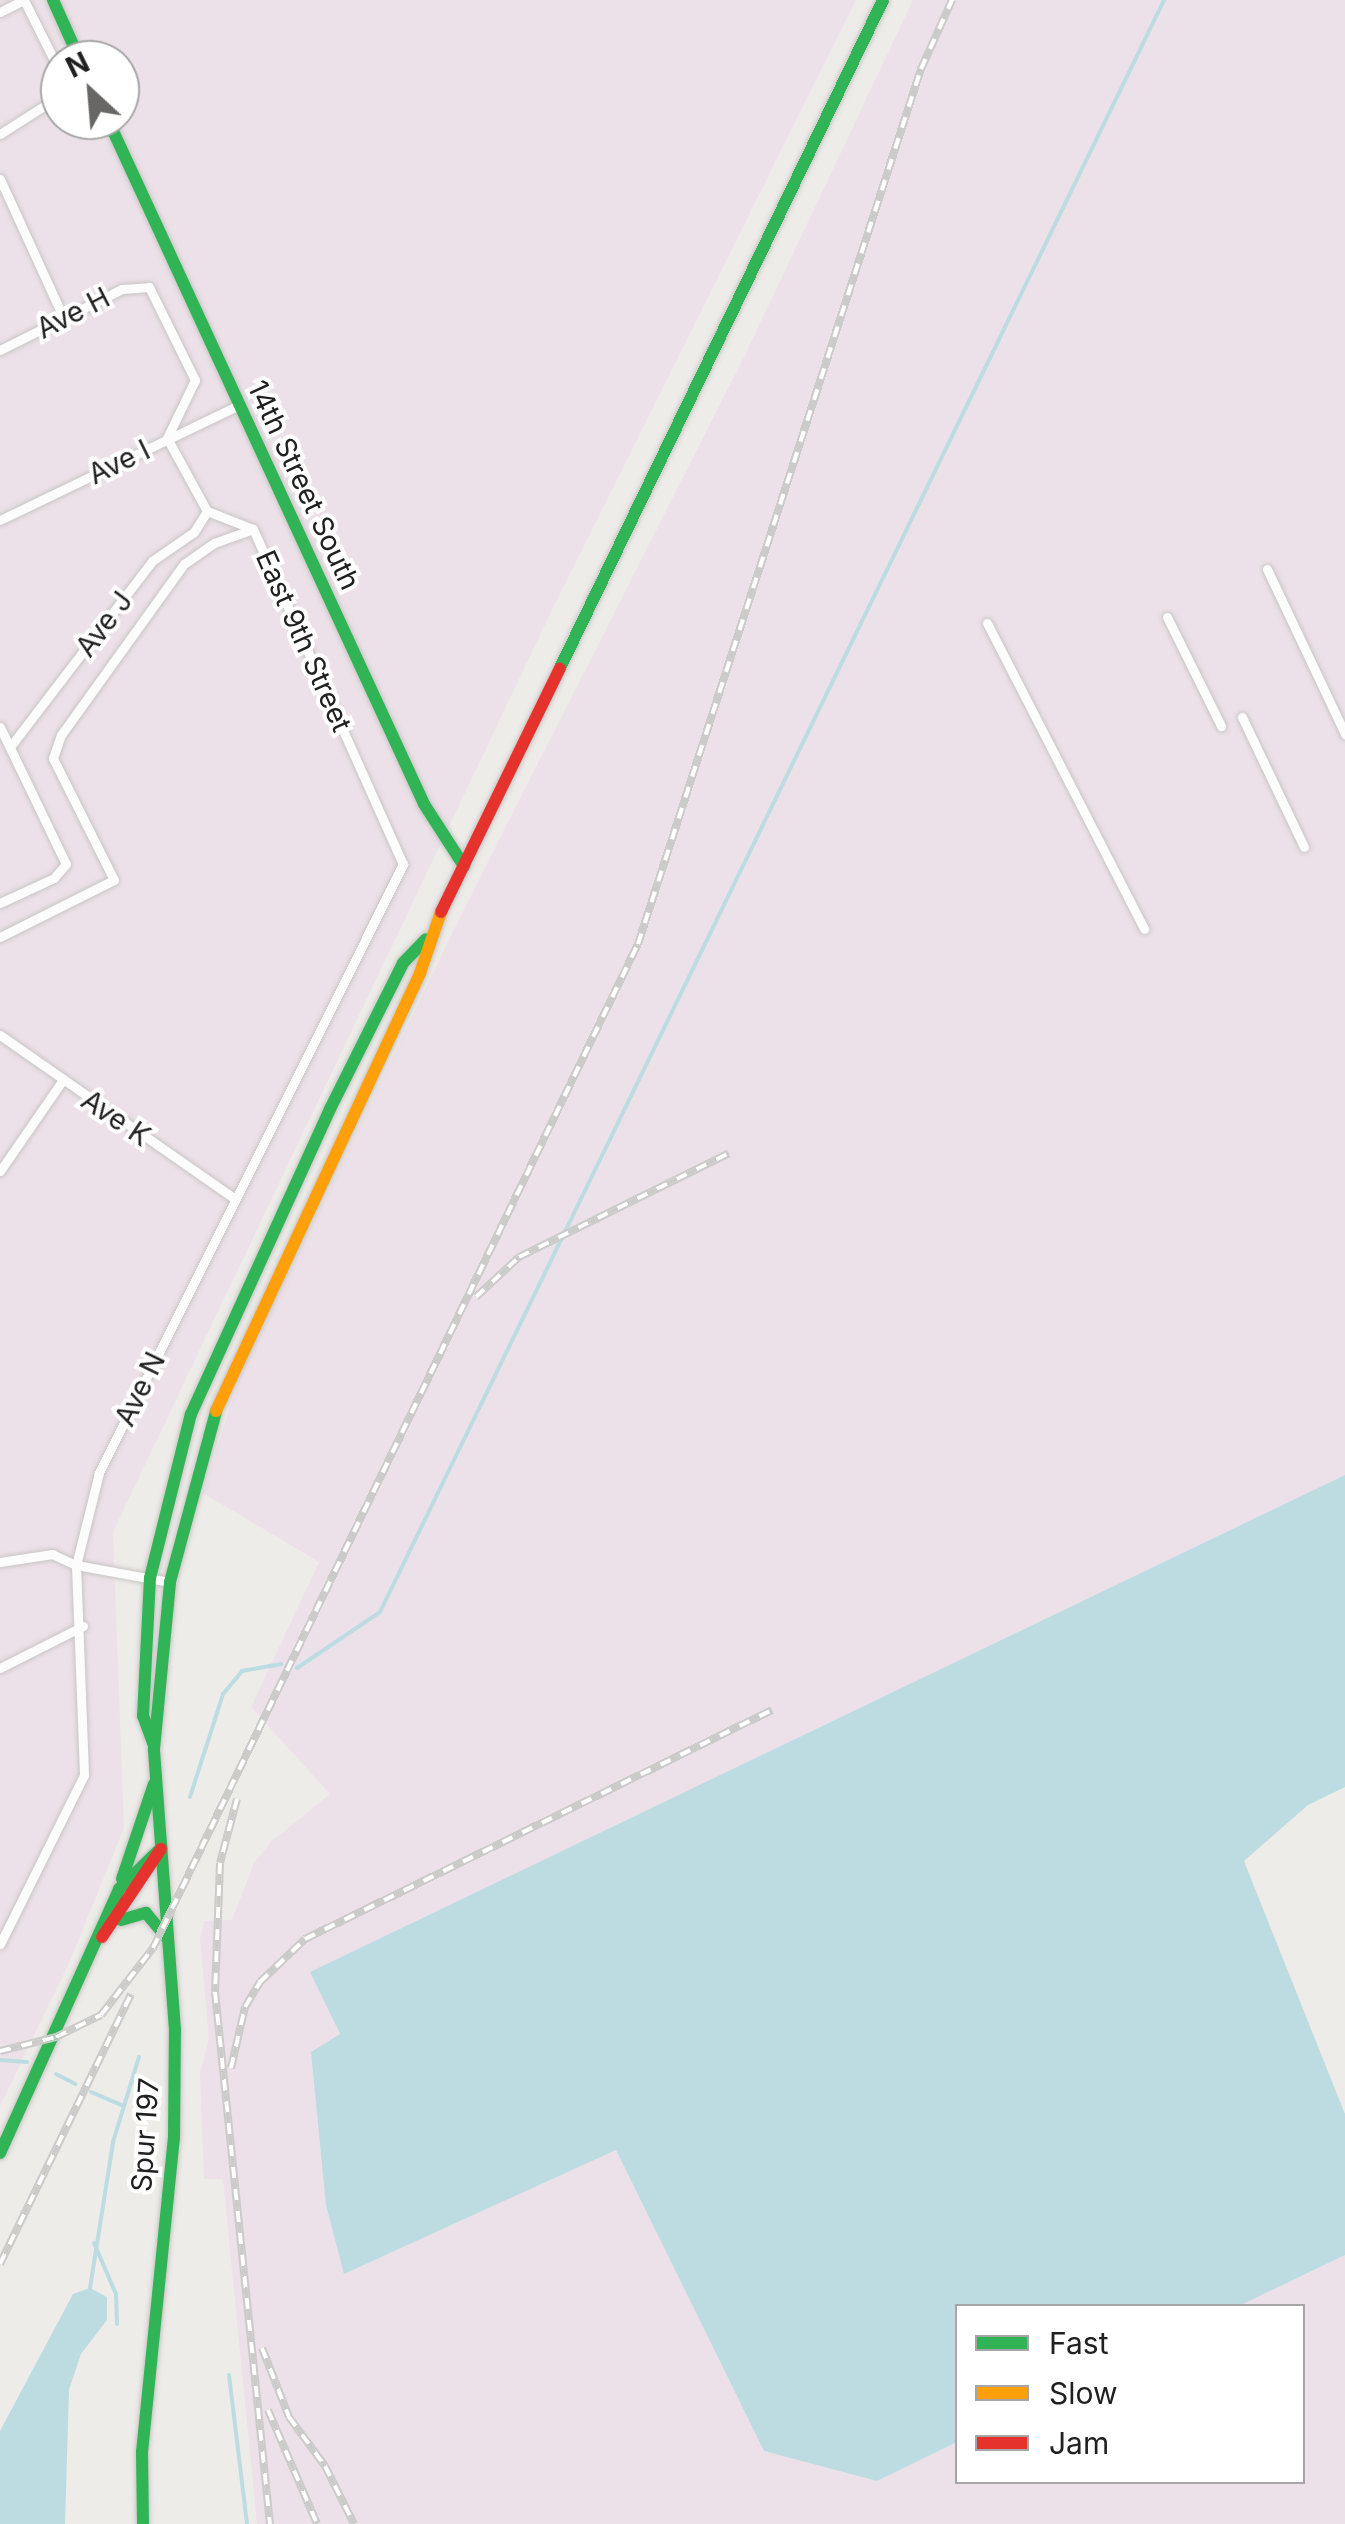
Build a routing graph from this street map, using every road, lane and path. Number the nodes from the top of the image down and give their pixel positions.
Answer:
1 (24, 0) edge
2 (53, 0) edge
3 (883, 0) edge
4 (0, 12) edge
5 (71, 40) edge
6 (0, 134) edge
7 (117, 140) edge
8 (0, 179) edge
9 (64, 319) junction
10 (0, 350) edge
11 (239, 405) junction
12 (168, 438) junction
13 (207, 512) junction
14 (0, 520) edge
15 (253, 529) junction
16 (1267, 569) dead end
17 (1167, 617) dead end
18 (987, 623) dead end
19 (1242, 716) dead end
20 (1220, 726) dead end
21 (0, 727) edge
22 (1345, 734) edge
23 (10, 747) junction
24 (1304, 847) dead end
25 (403, 864) joint
26 (464, 866) junction
27 (0, 903) edge
28 (1144, 929) dead end
29 (430, 935) junction
30 (0, 937) edge
31 (0, 1034) edge
32 (62, 1081) junction
33 (0, 1171) edge
34 (234, 1198) junction
35 (0, 1562) edge
36 (76, 1565) junction
37 (150, 1578) junction
38 (170, 1582) junction
39 (83, 1626) junction
40 (0, 1668) edge
41 (154, 1748) junction
42 (154, 1782) junction
43 (162, 1848) junction
44 (118, 1889) junction
45 (116, 1925) junction
46 (102, 1937) junction
47 (0, 1944) edge
48 (169, 1946) junction
49 (0, 2153) edge
50 (144, 2524) edge

1 - 4 street
1 - 6 street
2 - 5 main road
3 - 26 main road
7 - 11 main road, 14th Street South
8 - 9 street
9 - 10 street, Ave H
9 - 12 street, Ave H
11 - 12 street, Ave I
11 - 26 main road, 14th Street South
12 - 13 street
12 - 14 street, Ave I
13 - 15 street, East 9th Street
13 - 23 street, Ave J
15 - 25 street, East 9th Street
15 - 30 street
16 - 22 street
17 - 20 street
18 - 28 street
19 - 24 street
21 - 23 street
23 - 27 street
25 - 34 street, Ave N
26 - 29 main road
29 - 37 main road
29 - 38 main road
31 - 32 street, Ave K
32 - 33 street
32 - 34 street, Ave K
34 - 36 street, Ave N
35 - 36 street
36 - 37 street
36 - 39 street, Ave N
37 - 38 street
37 - 41 main road
38 - 41 main road
39 - 40 street
39 - 47 street, Ave N
41 - 42 main road, Spur 197
42 - 43 main road, Spur 197
42 - 44 main road
43 - 44 main road
43 - 45 main road
43 - 48 main road, Spur 197
44 - 46 main road
45 - 46 main road
45 - 48 main road
46 - 49 main road
48 - 50 main road, Spur 197

